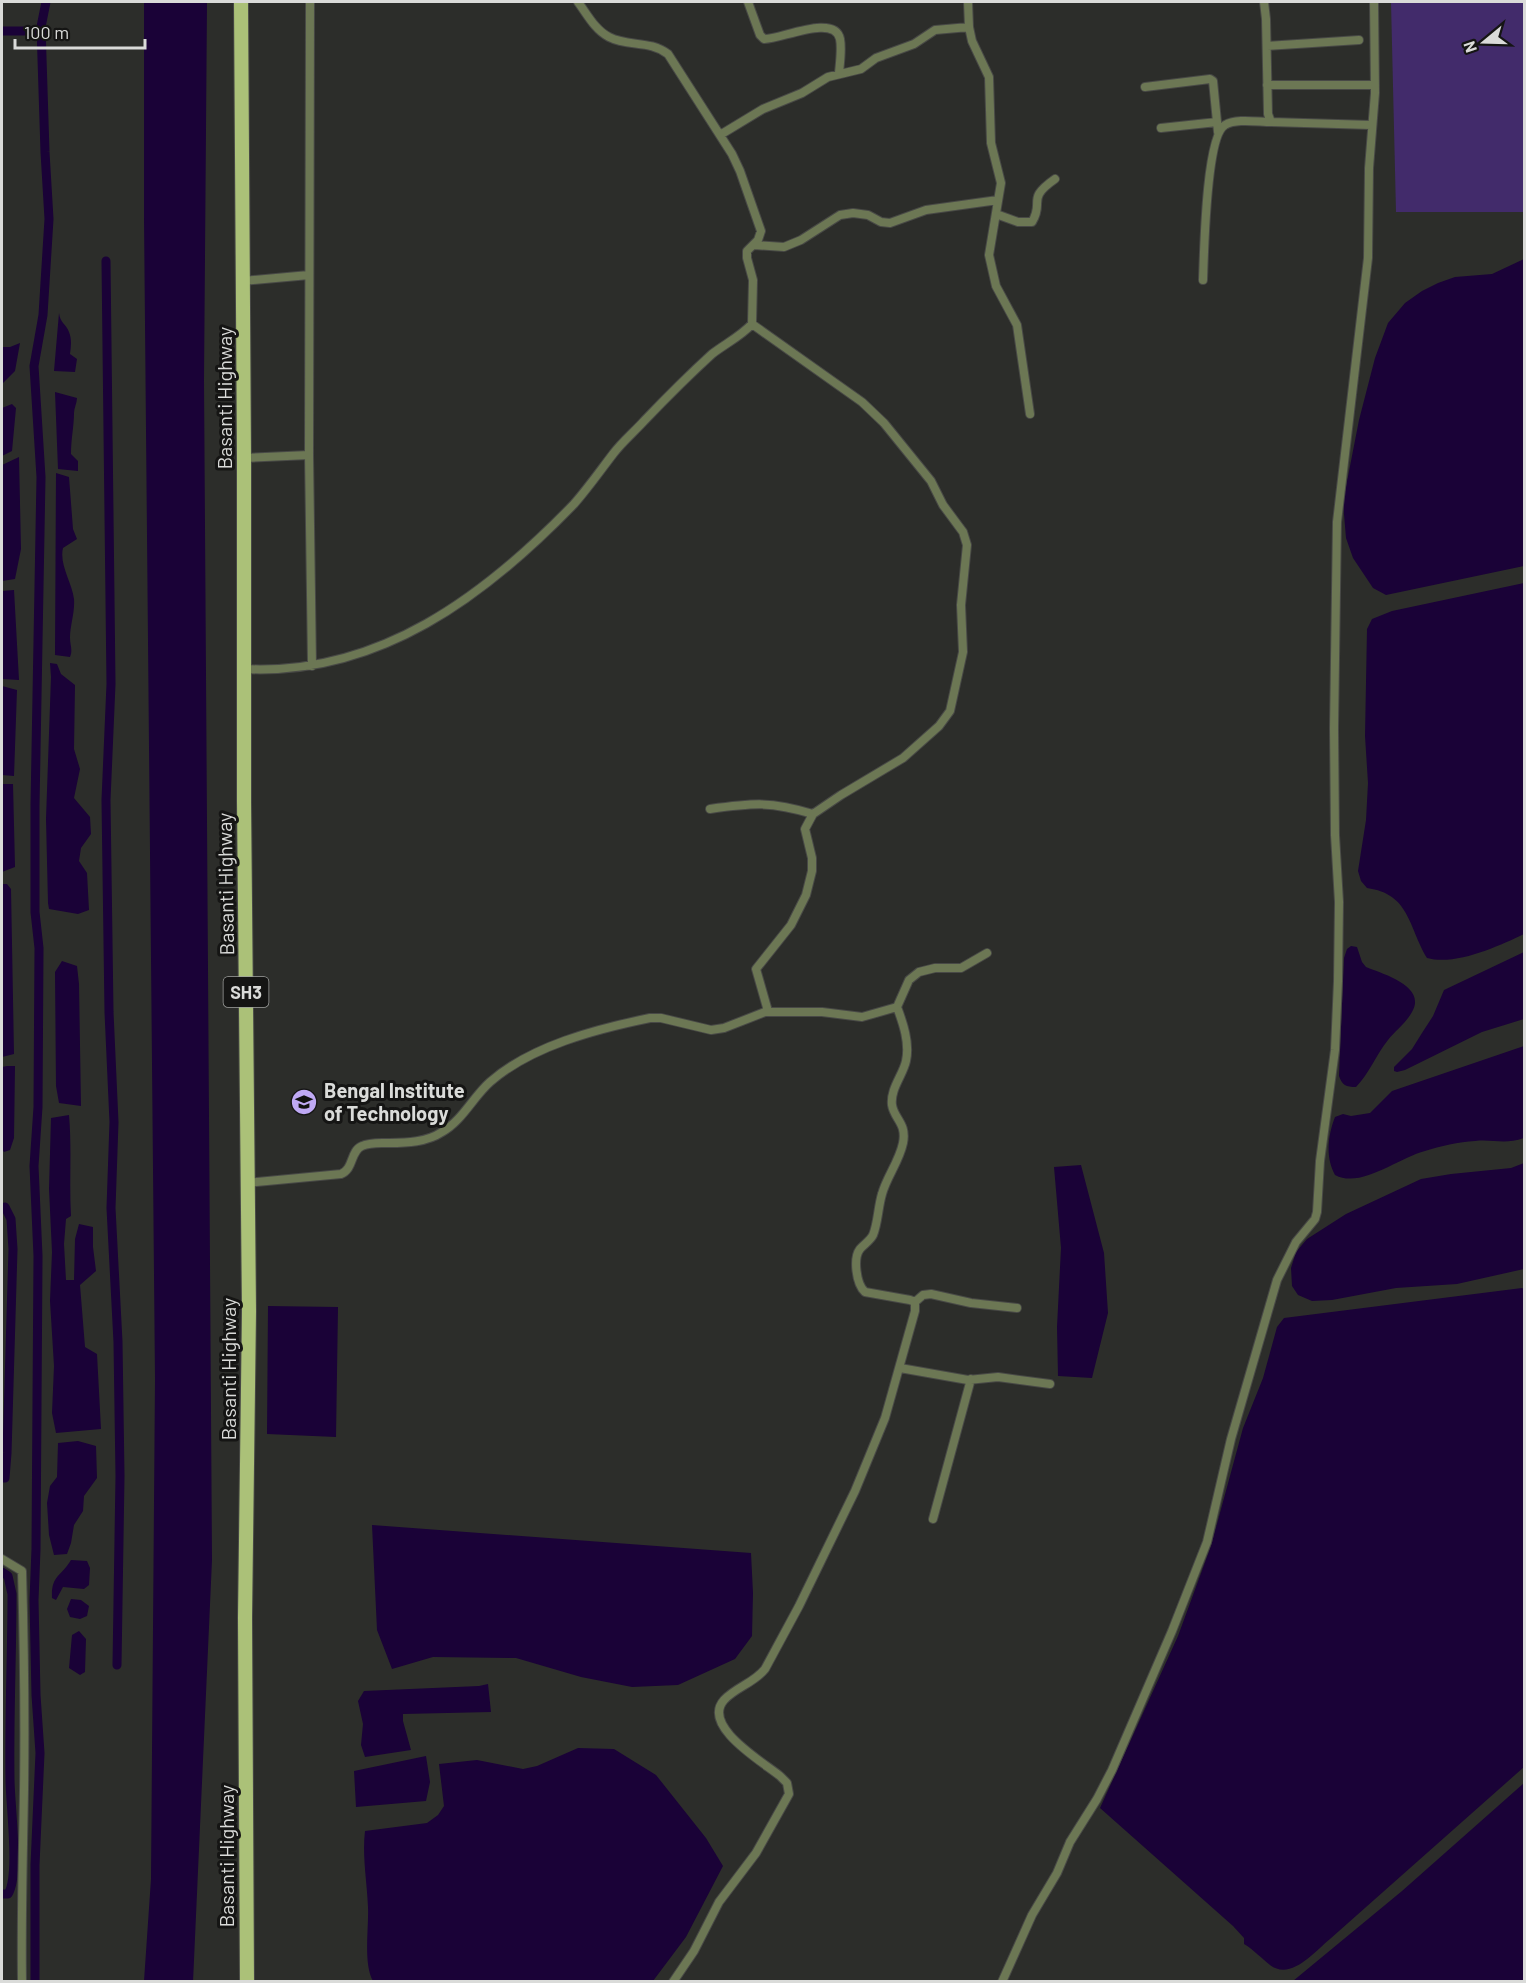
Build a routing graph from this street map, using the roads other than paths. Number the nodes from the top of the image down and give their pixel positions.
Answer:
1 (241, 2) edge
2 (310, 2) edge
3 (578, 2) edge
4 (748, 2) edge
5 (968, 2) edge
6 (1264, 2) edge
7 (1374, 2) edge
8 (969, 27) junction
9 (1359, 40) dead end
10 (1267, 46) junction
11 (839, 73) junction
12 (1267, 85) junction
13 (1375, 85) junction
14 (1145, 87) dead end
15 (1271, 122) junction
16 (1371, 125) junction
17 (1217, 127) junction
18 (1161, 128) dead end
19 (720, 135) junction
20 (1055, 179) dead end
21 (998, 200) junction
22 (996, 214) junction
23 (754, 245) junction
24 (309, 275) junction
25 (1203, 280) dead end
26 (243, 281) junction
27 (752, 324) junction
28 (1030, 414) dead end
29 (309, 455) junction
30 (244, 458) junction
31 (312, 666) junction
32 (244, 669) junction
33 (710, 809) dead end
34 (813, 814) junction
35 (987, 953) dead end
36 (897, 1007) junction
37 (768, 1011) junction
38 (247, 1183) junction
39 (915, 1302) junction
40 (1017, 1308) dead end
41 (900, 1368) junction
42 (971, 1379) junction
43 (1050, 1384) dead end
44 (933, 1519) dead end
45 (2, 1559) edge
46 (22, 1982) edge
47 (247, 1982) edge
48 (673, 1982) edge
49 (1002, 1982) edge

1 - 26 main road, Basanti Highway / SH3
2 - 24 street
3 - 19 street
4 - 11 street
5 - 8 street
6 - 10 street
7 - 13 street
8 - 11 street
8 - 21 street
9 - 10 street
10 - 12 street
11 - 19 street
12 - 13 street
12 - 15 street
13 - 16 street
14 - 17 street
15 - 16 street
15 - 17 street
16 - 49 street
17 - 18 street
17 - 25 street
19 - 23 street
20 - 22 street
21 - 22 street
21 - 23 street
22 - 28 street
23 - 27 street
24 - 26 street
24 - 29 street
26 - 30 main road, Basanti Highway / SH3
27 - 31 street
27 - 34 street
29 - 30 street
29 - 31 street
30 - 32 main road, Basanti Highway / SH3
31 - 32 street
32 - 38 main road, Basanti Highway / SH3
33 - 34 street
34 - 37 street
35 - 36 street
36 - 37 street
36 - 39 street
37 - 38 street
38 - 47 main road, Basanti Highway / SH3
39 - 40 street
39 - 41 street
41 - 42 street
41 - 48 street
42 - 43 street
42 - 44 street
45 - 46 street

